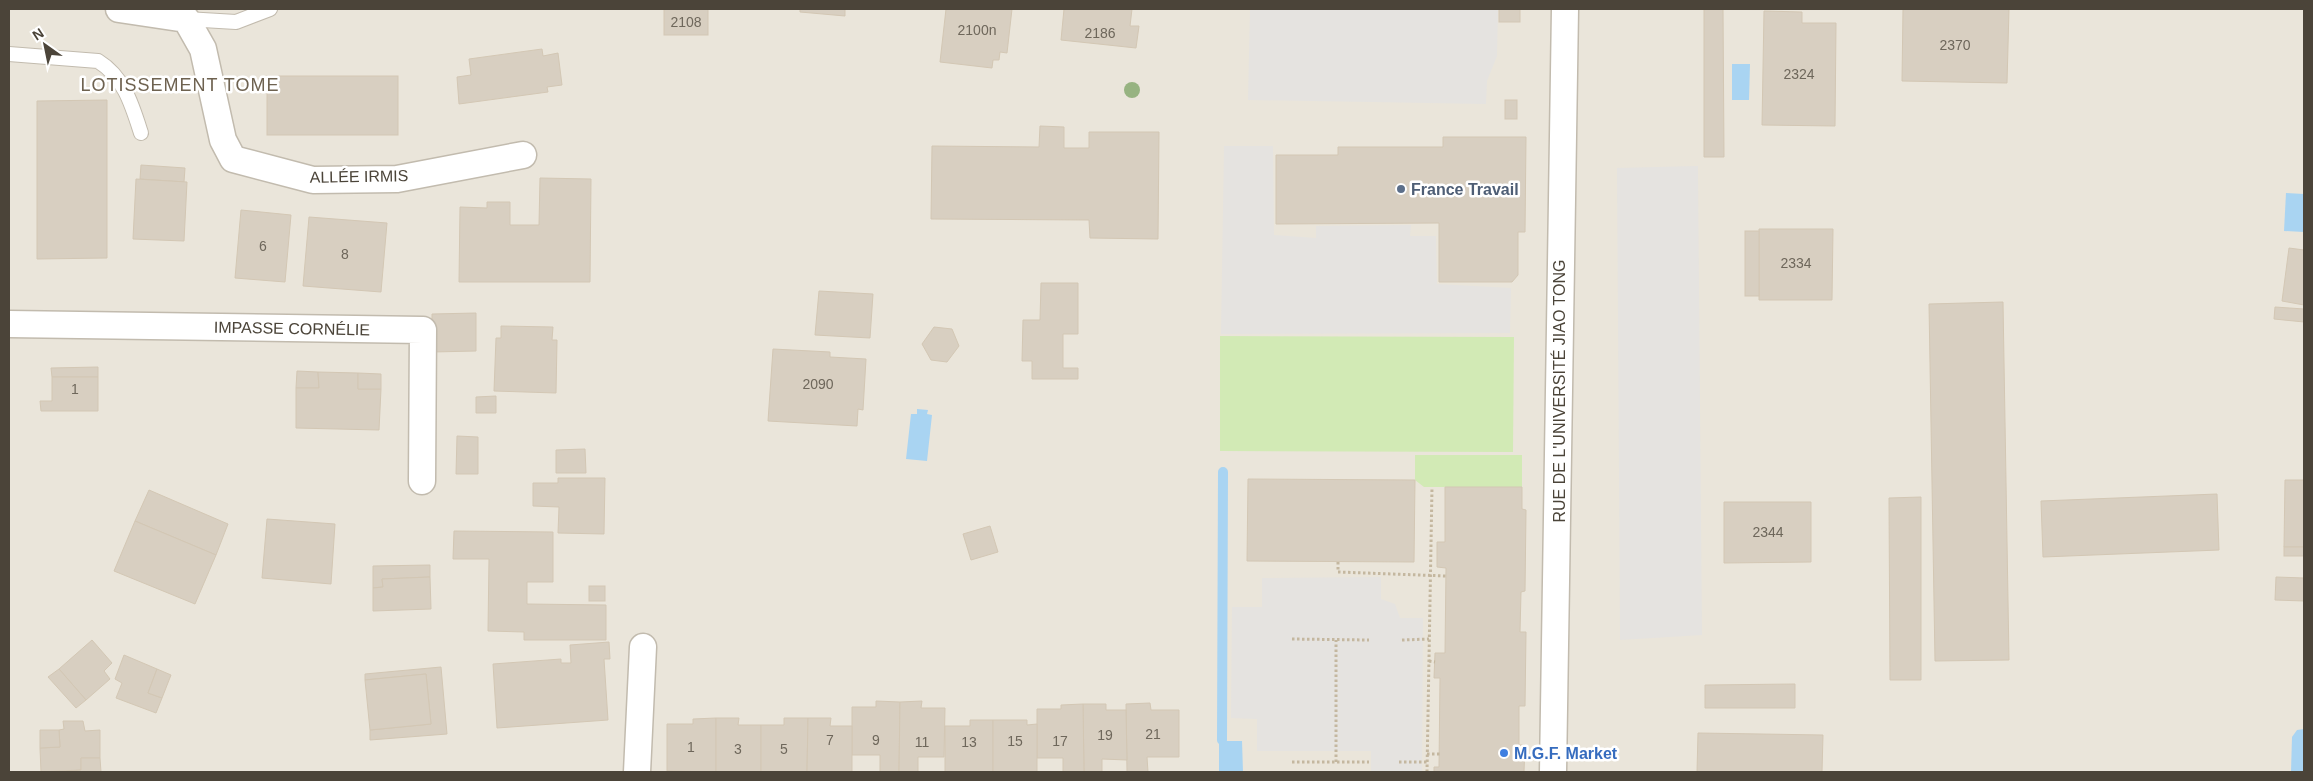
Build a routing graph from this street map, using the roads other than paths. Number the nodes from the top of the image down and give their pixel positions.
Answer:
1 (120, 9) edge
2 (270, 9) edge
3 (1565, 9) edge
4 (186, 19) junction
5 (9, 54) edge
6 (141, 133) dead end
7 (523, 155) dead end
8 (9, 324) edge
9 (422, 481) dead end
10 (643, 647) dead end
11 (637, 772) edge
12 (1553, 772) edge

1 - 4 street
2 - 4 lane
3 - 12 street, RUE DE L'UNIVERSITÉ JIAO TONG
4 - 7 street, ALLÉE IRMIS
5 - 6 lane
8 - 9 street, IMPASSE CORNÉLIE
10 - 11 street

